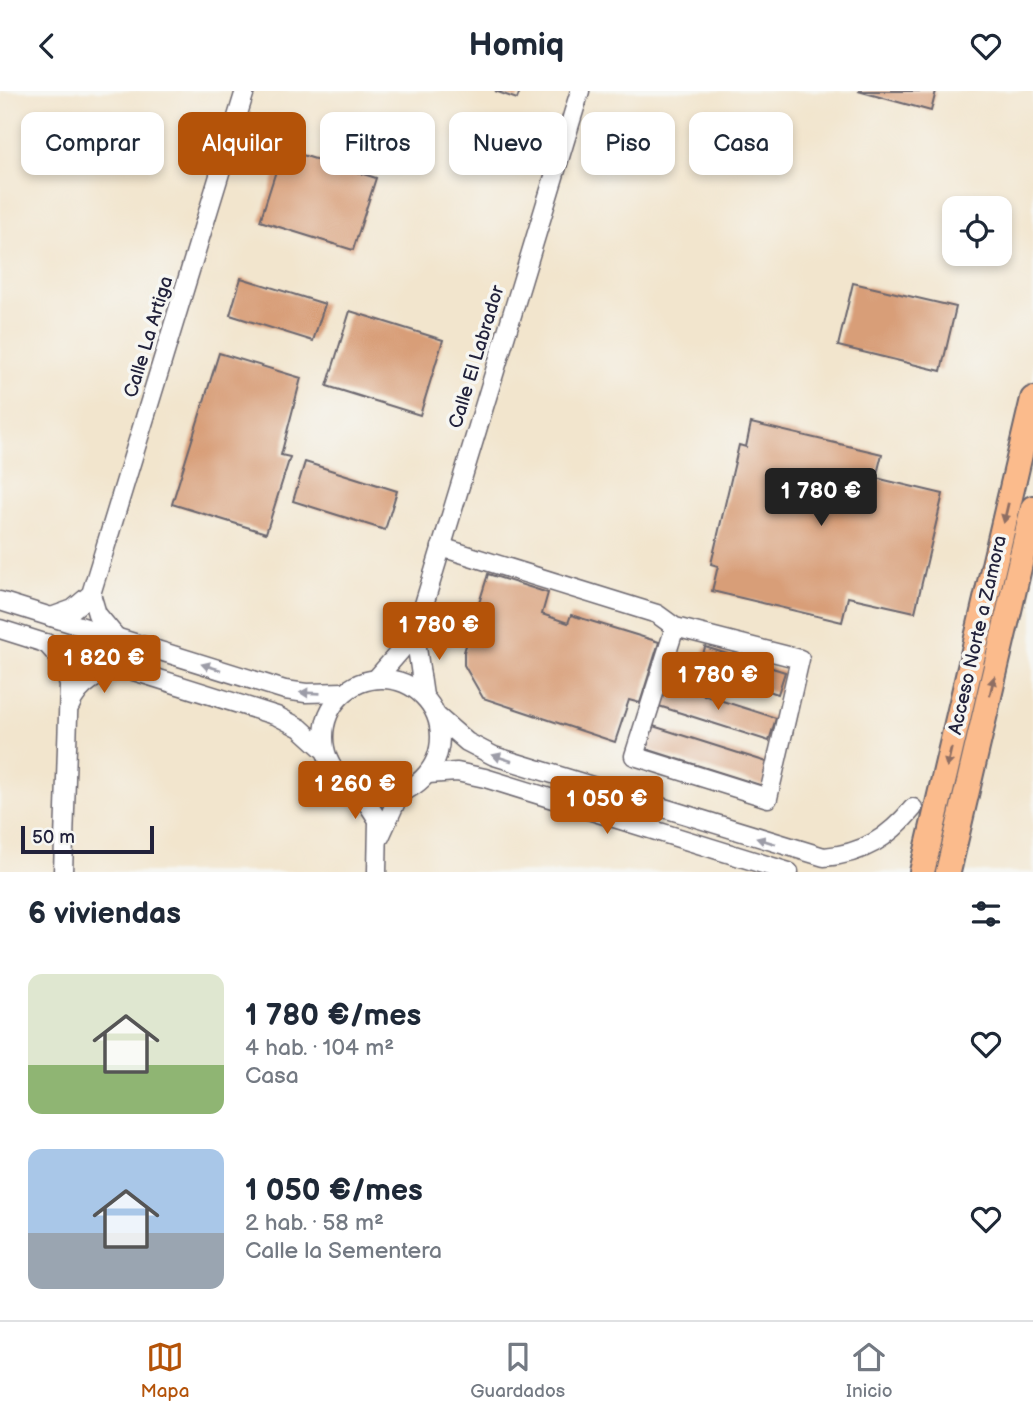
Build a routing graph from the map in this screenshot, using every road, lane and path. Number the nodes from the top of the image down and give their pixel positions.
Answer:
1 (245, 91) edge
2 (580, 91) edge
3 (1033, 398) edge
4 (1033, 508) edge
5 (441, 547) junction
6 (91, 594) junction
7 (0, 601) edge
8 (51, 617) junction
9 (675, 627) junction
10 (0, 629) edge
11 (415, 635) junction
12 (116, 637) junction
13 (46, 643) junction
14 (124, 668) junction
15 (376, 679) junction
16 (344, 692) junction
17 (424, 696) junction
18 (69, 706) junction
19 (437, 716) junction
20 (323, 748) junction
21 (428, 774) junction
22 (360, 792) junction
23 (400, 793) junction
24 (913, 809) dead end
25 (378, 841) junction
26 (63, 872) edge
27 (377, 872) edge
28 (789, 872) edge
29 (922, 872) edge
30 (948, 872) edge

1 - 6 street, Calle La Artiga
2 - 5 street, Calle El Labrador
3 -> 29 highway, Acceso Norte a Zamora
30 -> 4 highway, Acceso Norte a Zamora
5 - 9 street
5 - 11 street, Calle El Labrador
6 - 8 street
6 - 12 street
7 - 8 street
8 - 12 street
9 - 9 street
10 - 13 street
11 - 15 street, Calle El Labrador
11 - 17 street, Calle El Labrador
16 -> 12 street
13 - 14 street
13 - 18 street
14 - 18 street
14 - 20 street
15 - 16 street
15 - 17 street
16 - 20 street
17 - 19 street
18 - 26 street
19 - 21 street
24 -> 19 street
20 - 22 street
21 - 23 street
21 - 28 street
22 - 23 street
22 - 25 street
23 - 25 street
25 - 27 street

